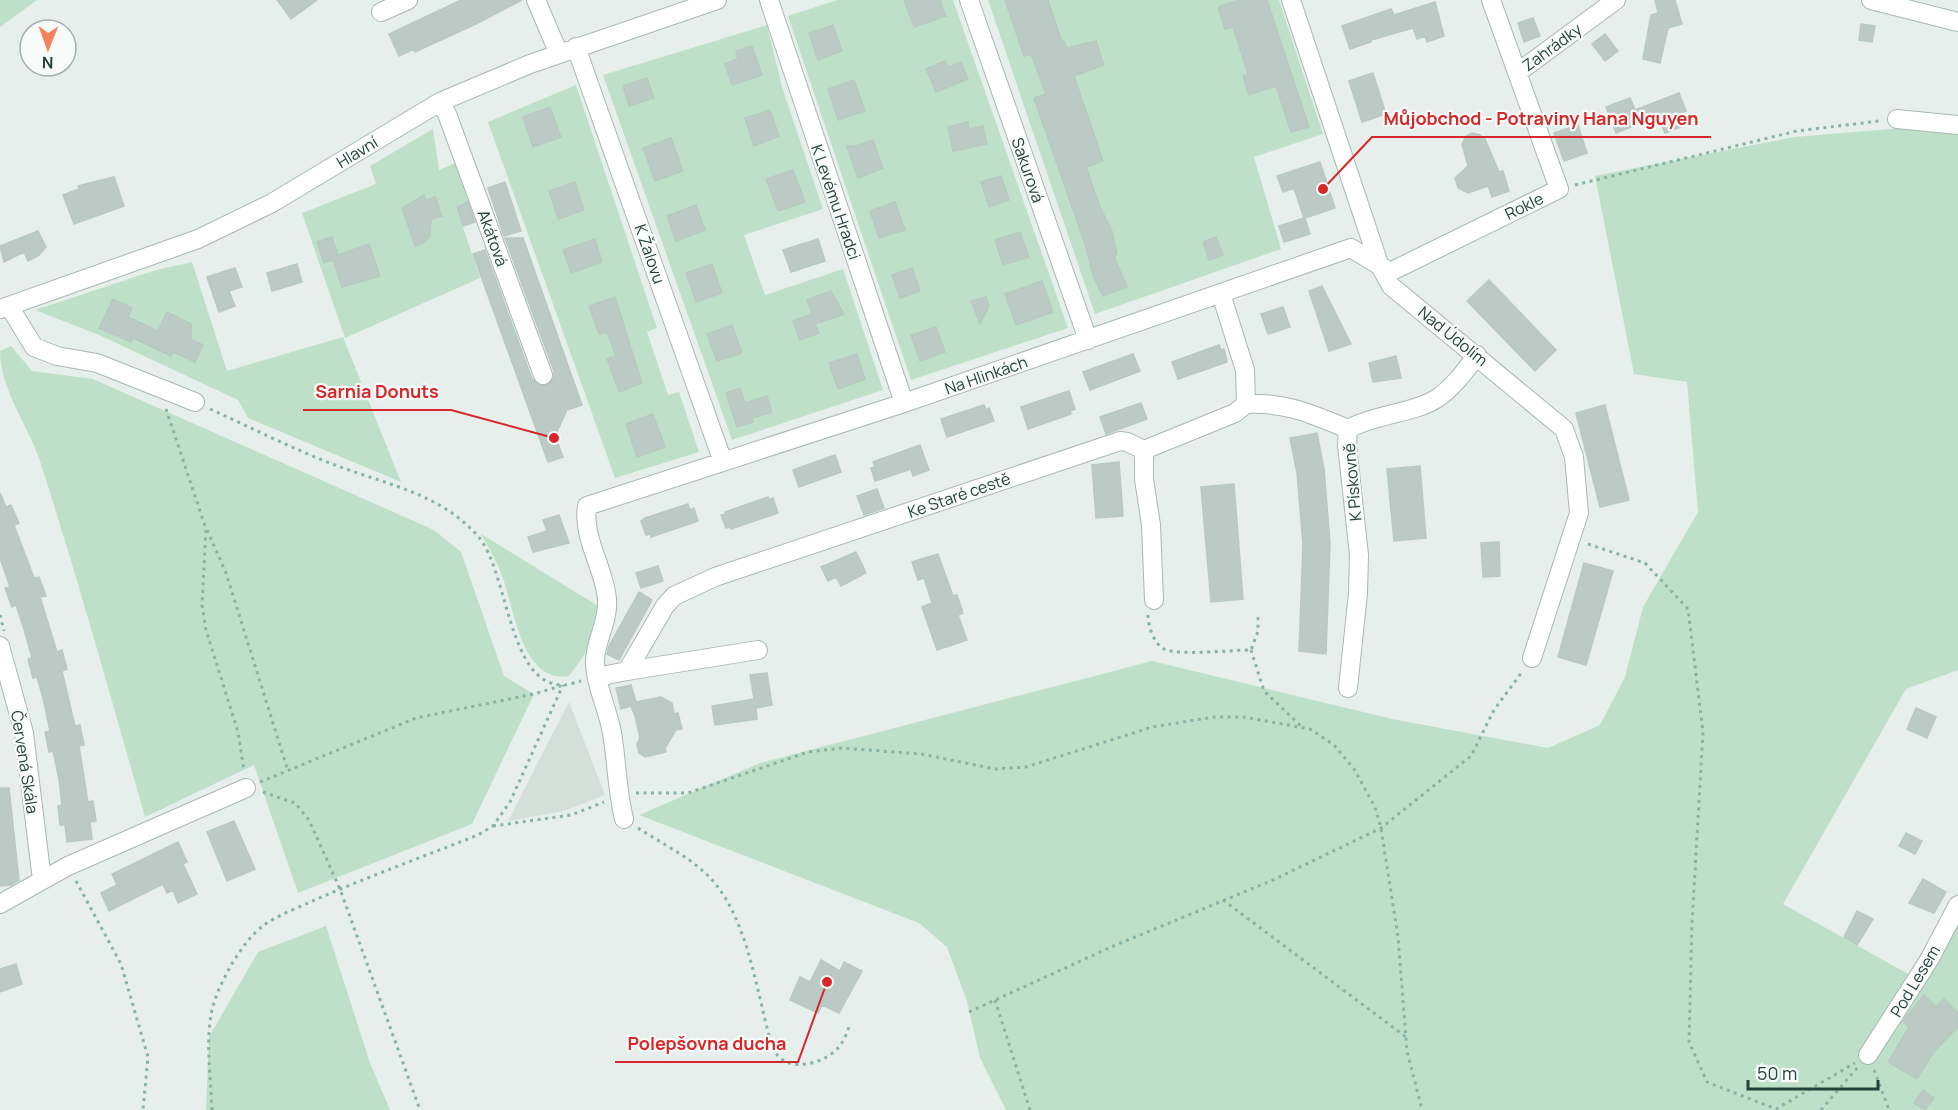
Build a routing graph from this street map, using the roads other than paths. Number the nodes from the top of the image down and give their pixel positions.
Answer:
1 (408, 0) edge
2 (536, 0) edge
3 (717, 0) edge
4 (769, 0) edge
5 (969, 0) edge
6 (1292, 0) edge
7 (1491, 0) edge
8 (1616, 0) edge
9 (1871, 0) edge
10 (381, 12) dead end
11 (1958, 22) edge
12 (576, 47) junction
13 (559, 54) junction
14 (1517, 73) junction
15 (440, 102) junction
16 (1897, 119) road end
17 (1958, 125) edge
18 (1379, 264) junction
19 (1221, 294) junction
20 (4, 307) edge
21 (1088, 340) junction
22 (1476, 355) junction
23 (543, 375) dead end
24 (195, 402) road end
25 (904, 403) junction
26 (1246, 404) junction
27 (1348, 429) junction
28 (1144, 450) junction
29 (723, 462) junction
30 (1154, 600) road end
31 (0, 646) edge
32 (758, 650) dead end
33 (1532, 658) road end
34 (627, 671) junction
35 (597, 677) junction
36 (1348, 688) dead end
37 (246, 788) road end
38 (624, 819) road end
39 (42, 880) junction
40 (0, 904) edge
41 (1958, 905) edge
42 (1868, 1055) road end

1 - 10 street
2 - 13 street
3 - 12 street, Hlavní
4 - 25 street, K Levému Hradci
5 - 21 street, Sakurová
6 - 18 street, Nad Údolím
7 - 14 street, Rokle
8 - 14 street, Zahrádky
9 - 11 street
12 - 13 street, Hlavní
12 - 29 street, K Žalovu
13 - 15 street, Hlavní
14 - 18 street, Rokle
15 - 20 street, Hlavní
15 - 23 street, Akátová
16 - 17 street
18 - 19 street, Na Hlinkách
18 - 22 street, Nad Údolím
19 - 21 street, Na Hlinkách
19 - 26 street
20 - 24 street
21 - 25 street, Na Hlinkách
22 - 27 street, K Pískovně
22 - 33 street, Nad Údolím
25 - 29 street, Na Hlinkách
26 - 27 street
26 - 28 street
27 - 36 street, K Pískovně
28 - 30 street
28 - 34 street, Ke Staré cestě
29 - 35 street, Na Hlinkách
31 - 39 street, Červená Skála
32 - 34 street
34 - 35 street
35 - 38 street
37 - 39 street
39 - 40 street
41 - 42 street, Pod Lesem

